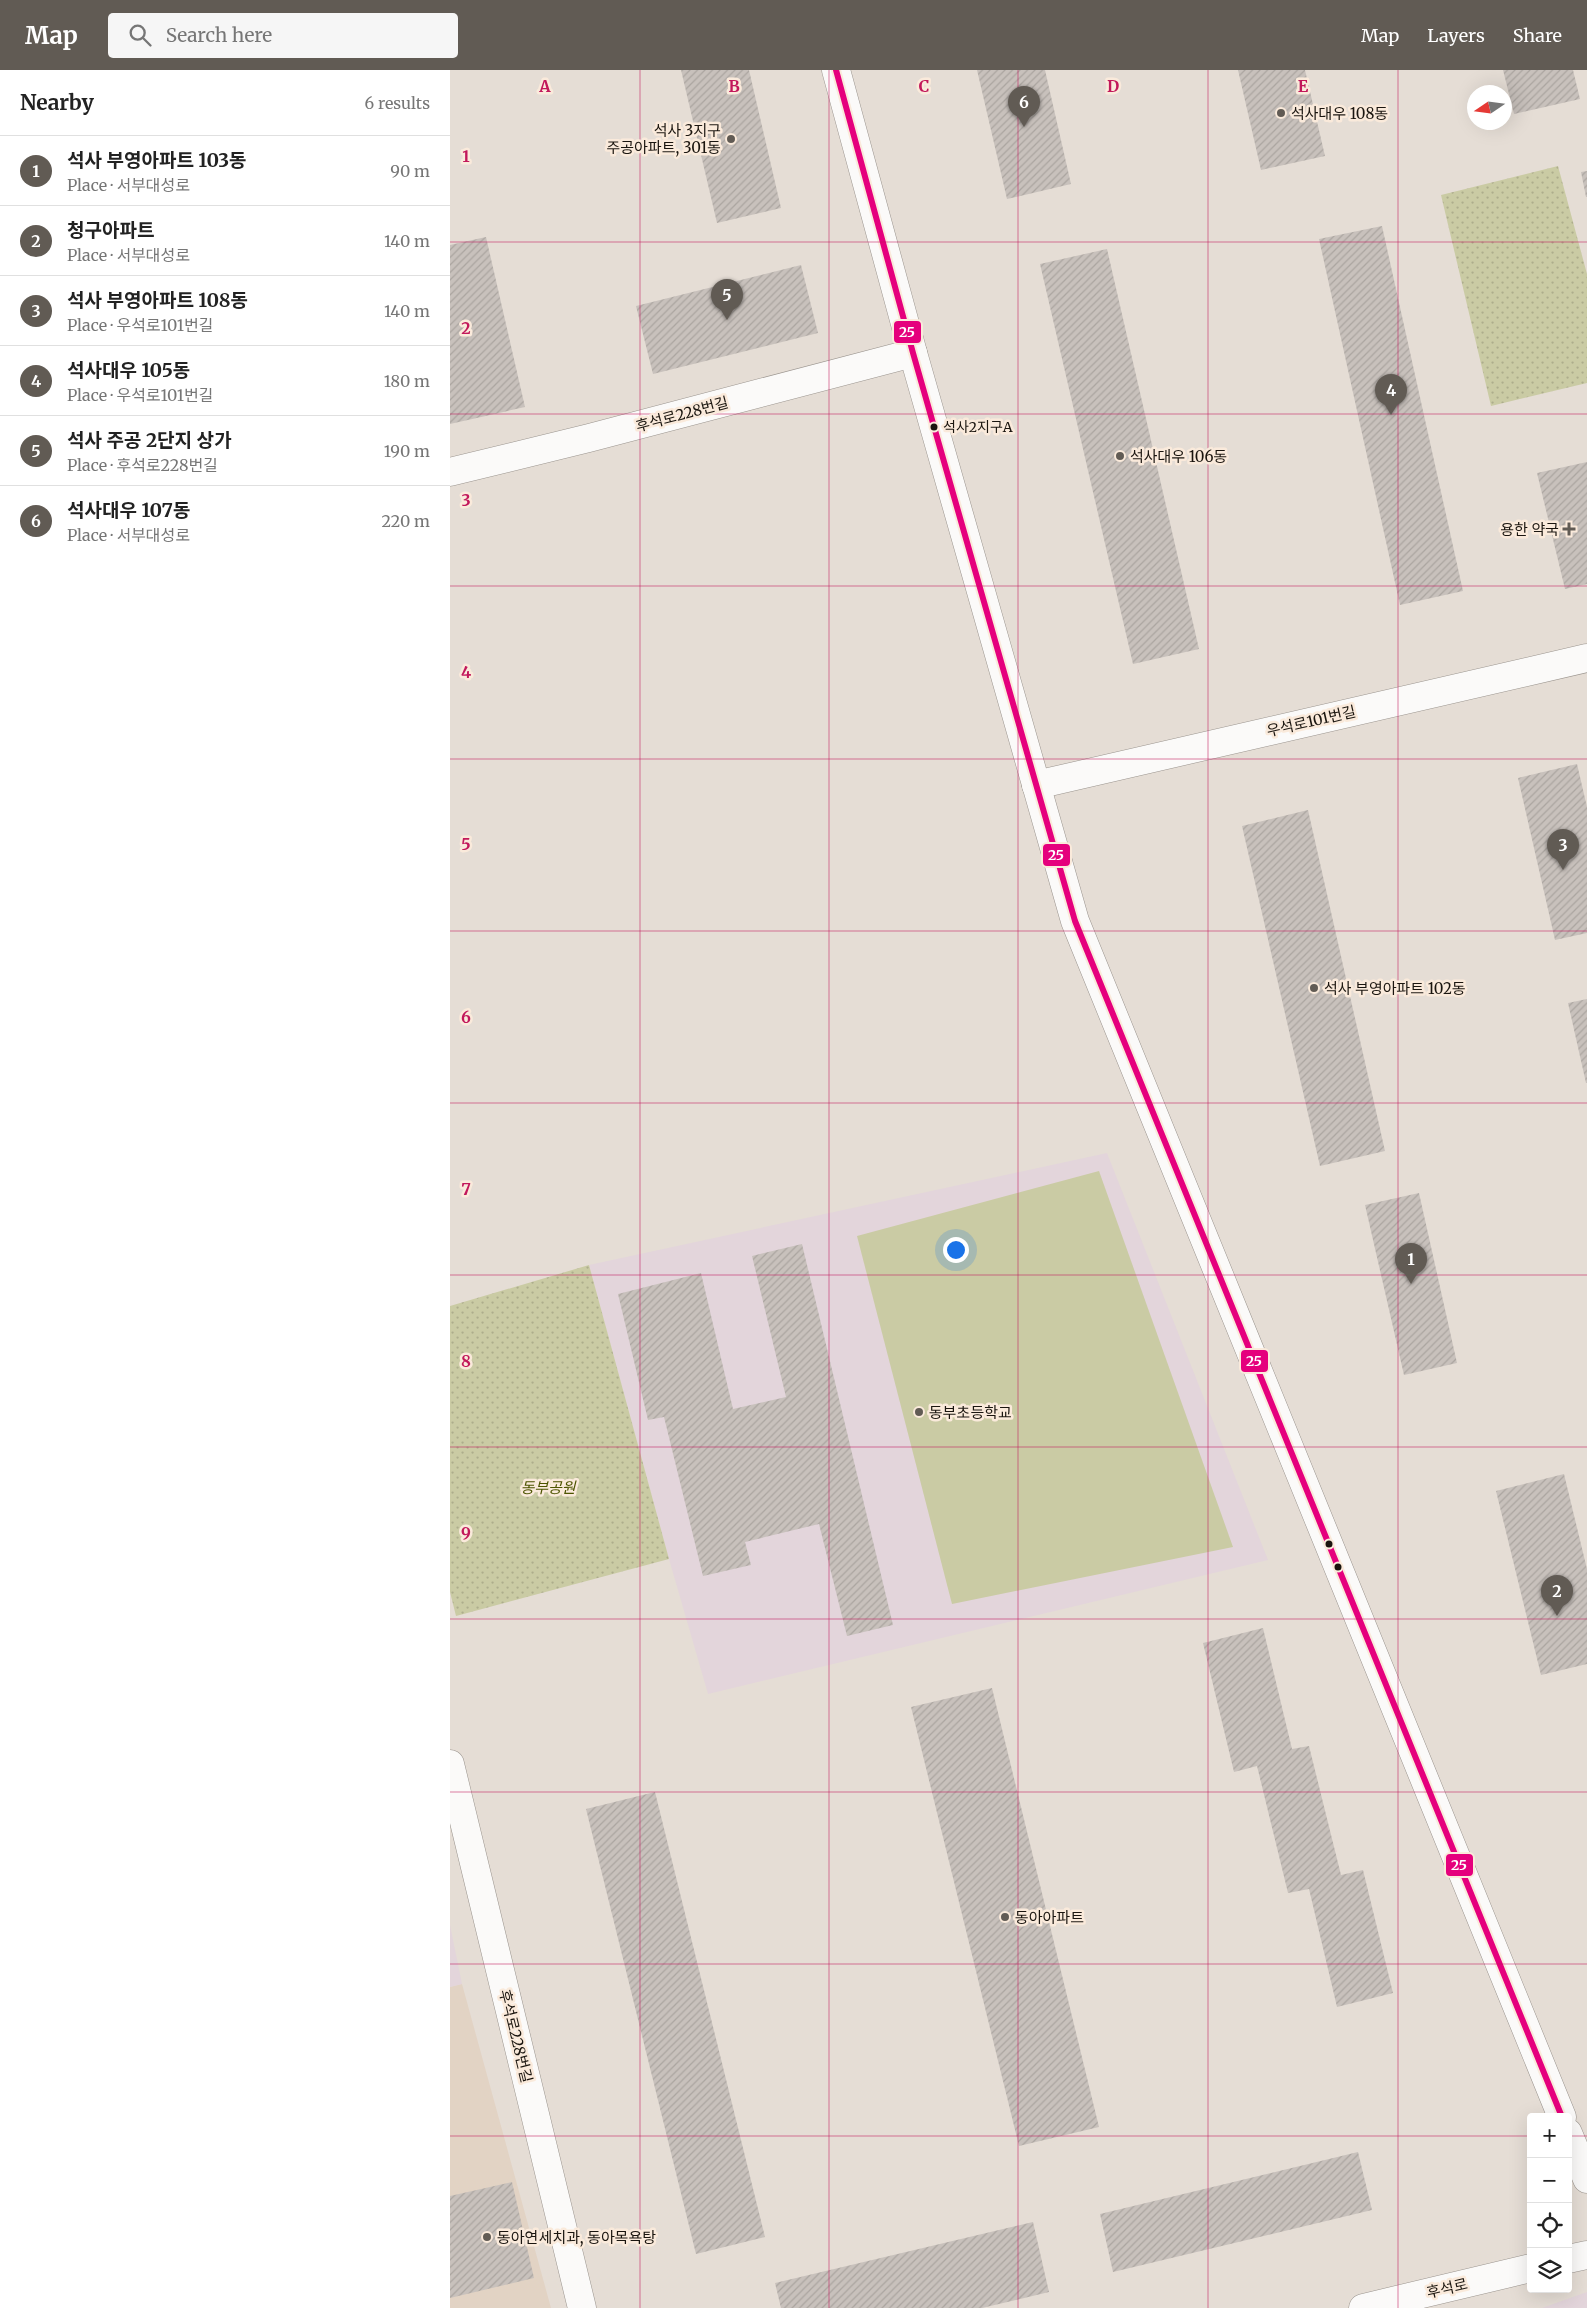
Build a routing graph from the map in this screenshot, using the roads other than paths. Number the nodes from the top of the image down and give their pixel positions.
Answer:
1 (836, 70) edge
2 (913, 353) junction
3 (450, 472) edge
4 (1587, 658) edge
5 (1036, 785) junction
6 (450, 1764) edge
7 (1560, 2113) edge
8 (1572, 2143) edge
9 (1587, 2179) edge
10 (1587, 2255) edge
11 (1572, 2258) edge
12 (1527, 2269) edge
13 (582, 2308) edge
14 (1363, 2308) edge

1 - 2 street
2 - 3 street, 후석로228번길
2 - 5 street
4 - 5 street, 우석로101번길
5 - 7 street
6 - 13 street, 후석로228번길
8 - 9 street
10 - 11 street
12 - 14 street, 후석로

